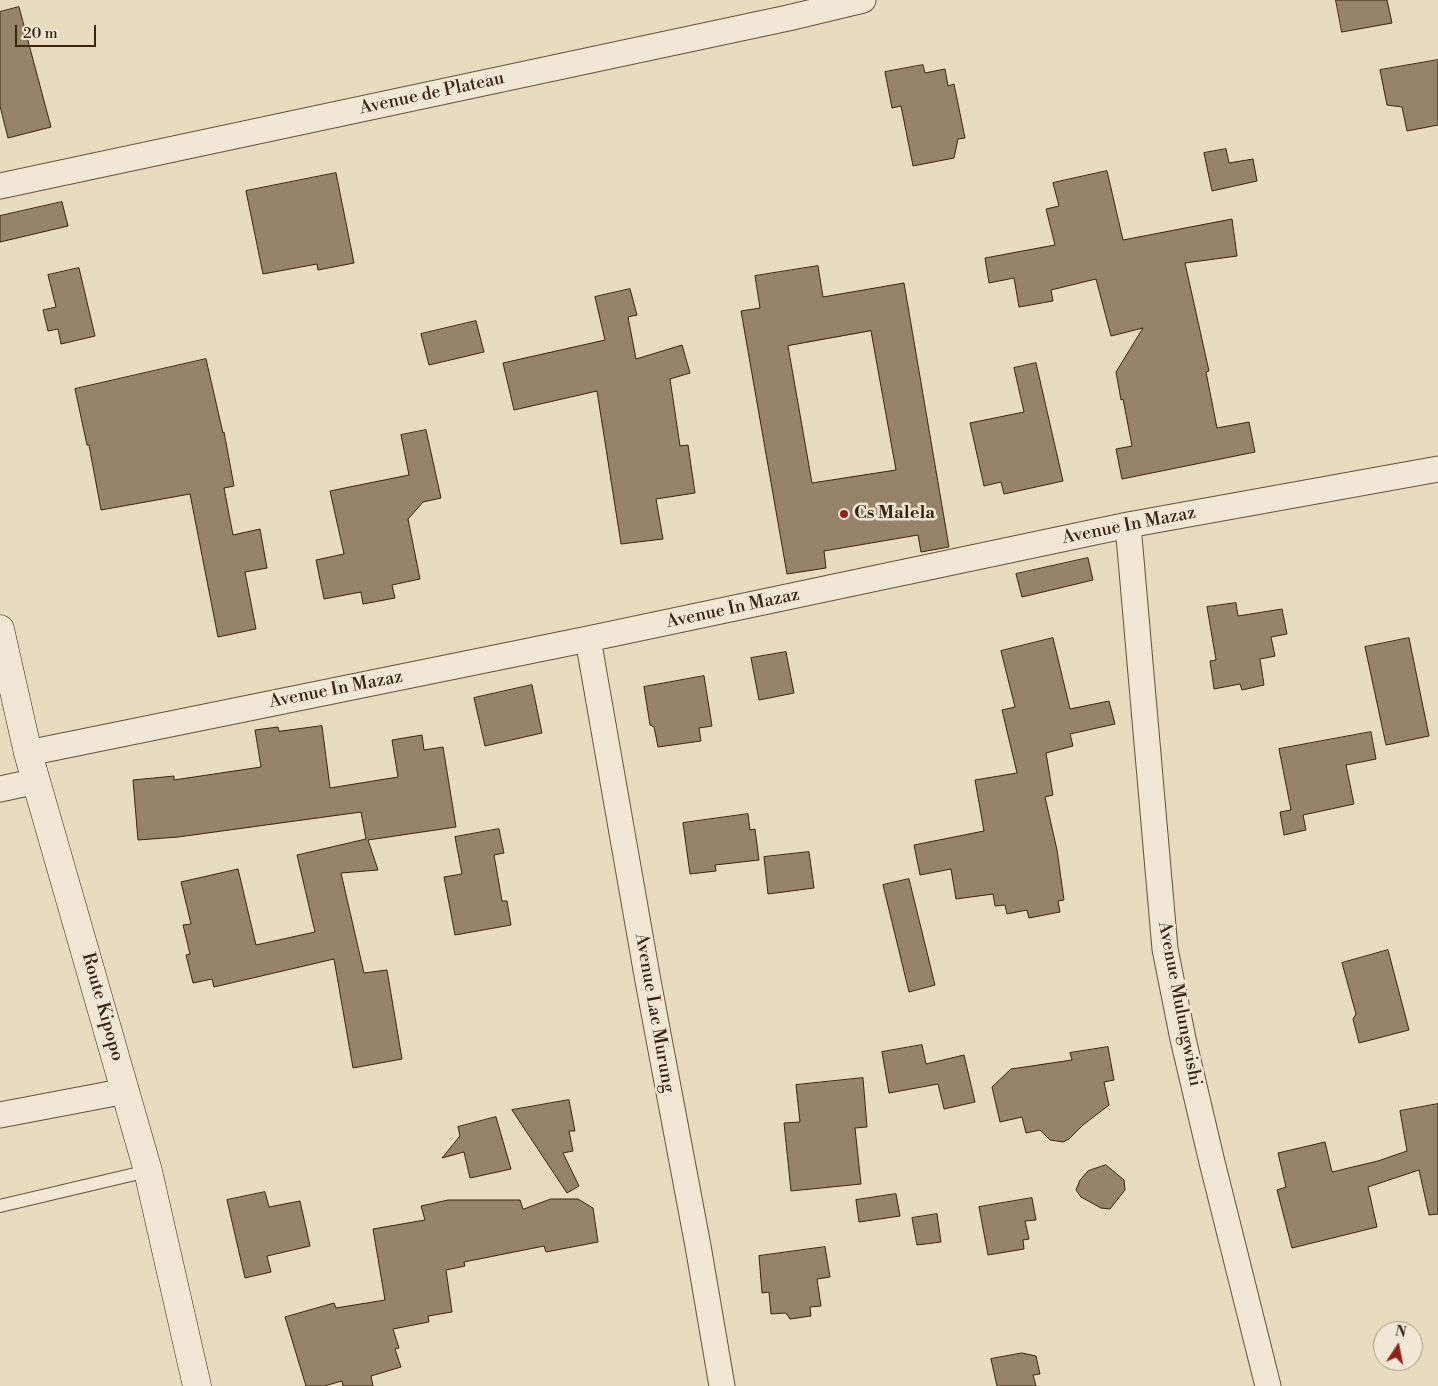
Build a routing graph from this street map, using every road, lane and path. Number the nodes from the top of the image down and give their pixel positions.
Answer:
1 (863, 0) edge
2 (0, 186) edge
3 (1438, 469) edge
4 (1128, 525) junction
5 (0, 629) edge
6 (588, 639) junction
7 (28, 753) junction
8 (37, 781) junction
9 (0, 789) edge
10 (126, 1091) junction
11 (0, 1115) edge
12 (148, 1171) junction
13 (0, 1206) edge
14 (197, 1386) edge
15 (722, 1386) edge
16 (1268, 1386) edge

1 - 2 street, Avenue de Plateau
3 - 4 street, Avenue In Mazaz
4 - 6 street, Avenue In Mazaz
4 - 16 street, Avenue Mulungwishi
5 - 7 main road, Route Kipopo
6 - 7 street, Avenue In Mazaz
6 - 15 street, Avenue Lac Murung
7 - 8 main road, Route Kipopo
8 - 9 street
8 - 10 main road, Route Kipopo
10 - 11 street
10 - 12 main road, Route Kipopo
12 - 13 lane
12 - 14 main road, Route Kipopo

